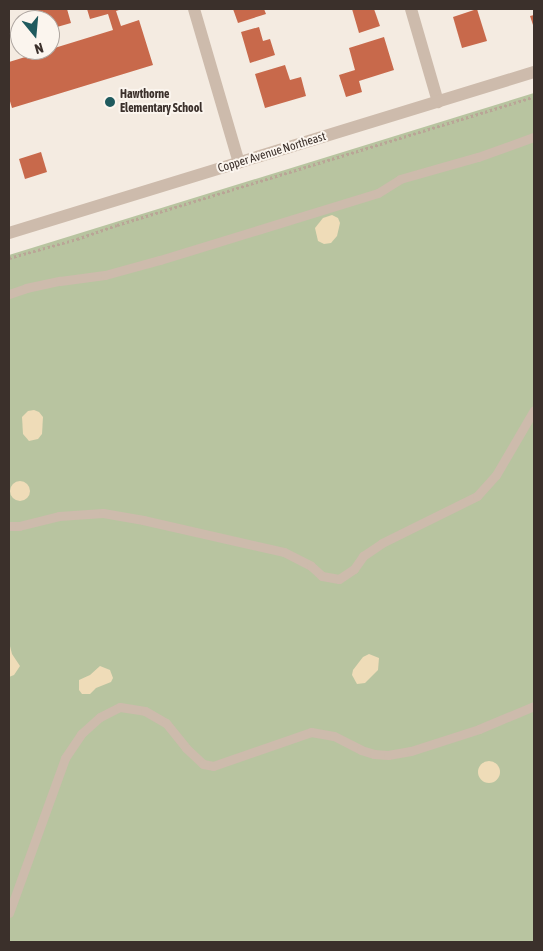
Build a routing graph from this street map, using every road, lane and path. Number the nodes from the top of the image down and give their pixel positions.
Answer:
1 (194, 9) edge
2 (412, 9) edge
3 (534, 72) edge
4 (534, 97) edge
5 (438, 102) junction
6 (534, 137) edge
7 (239, 163) junction
8 (9, 233) edge
9 (9, 258) edge
10 (9, 294) edge
11 (534, 410) edge
12 (9, 526) edge
13 (534, 706) edge
14 (9, 914) edge

1 - 7 street
2 - 5 street
3 - 5 street, Copper Avenue Northeast
4 - 9 path
5 - 7 street, Copper Avenue Northeast
6 - 10 lane
7 - 8 street, Copper Avenue Northeast
11 - 12 lane
13 - 14 lane

